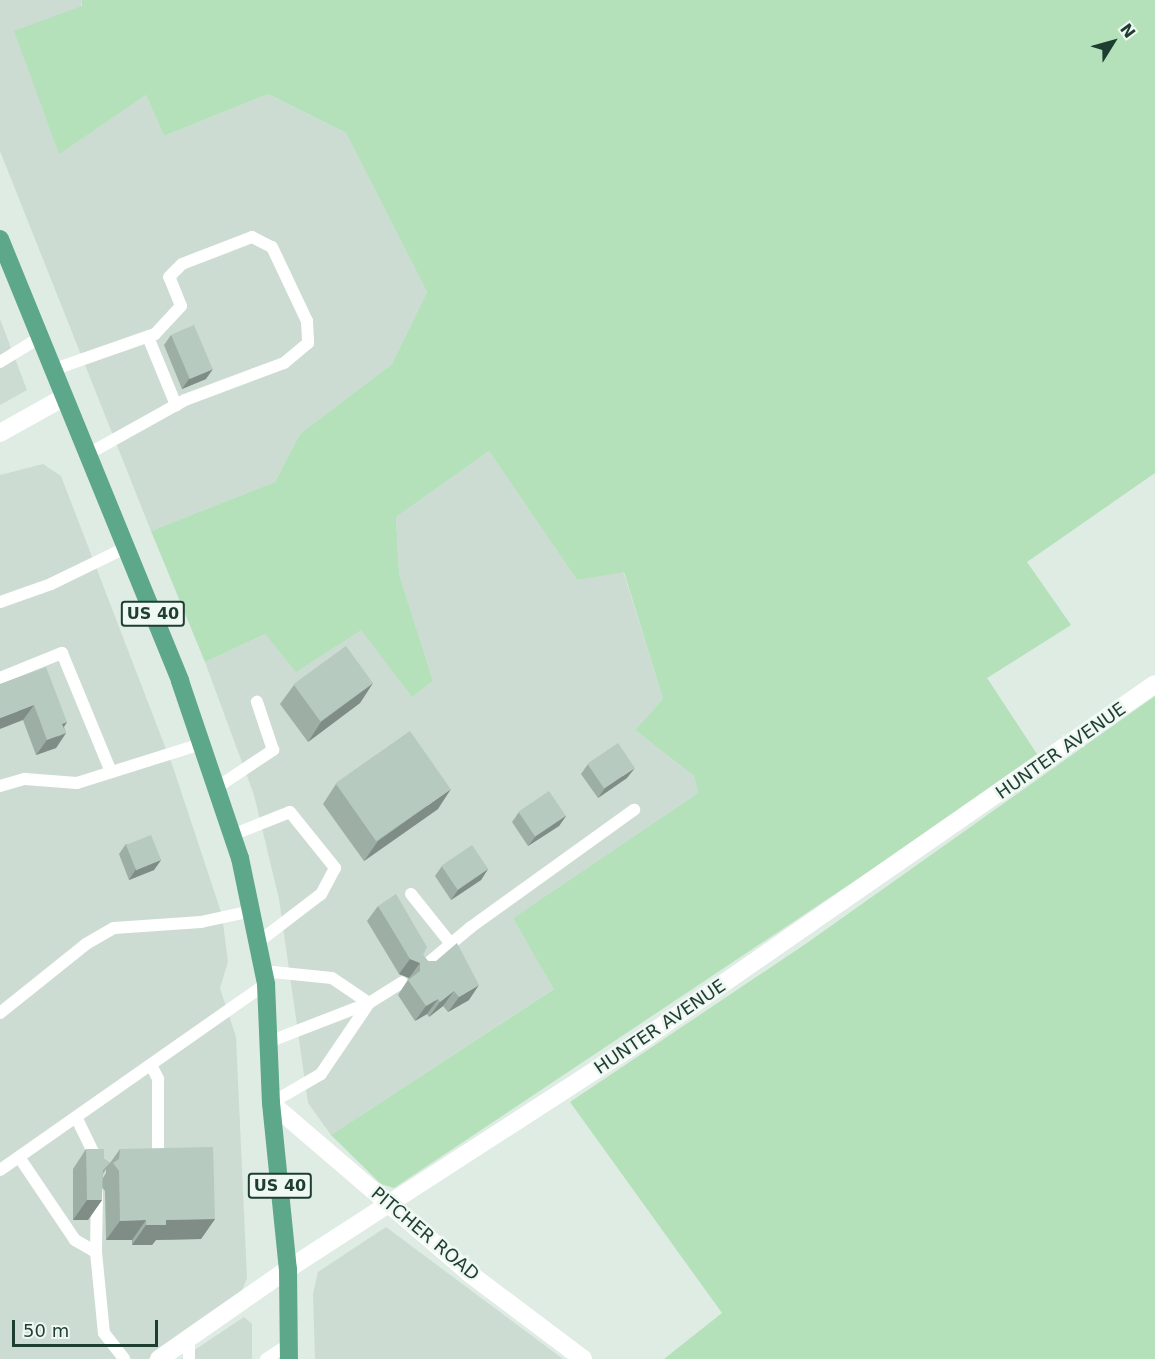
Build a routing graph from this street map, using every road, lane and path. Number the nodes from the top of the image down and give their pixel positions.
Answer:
1 (0, 240) edge
2 (148, 337) junction
3 (39, 338) junction
4 (0, 362) edge
5 (52, 370) junction
6 (63, 398) junction
7 (176, 405) junction
8 (0, 433) edge
9 (86, 455) junction
10 (125, 548) junction
11 (0, 602) edge
12 (0, 678) edge
13 (1155, 684) edge
14 (257, 702) dead end
15 (201, 744) junction
16 (111, 772) junction
17 (0, 786) edge
18 (216, 788) junction
19 (634, 810) dead end
20 (232, 835) junction
21 (411, 894) dead end
22 (251, 911) junction
23 (257, 943) junction
24 (451, 944) junction
25 (421, 969) edge
26 (265, 978) junction
27 (402, 982) dead end
28 (369, 1003) junction
29 (0, 1013) edge
30 (271, 1041) junction
31 (151, 1065) junction
32 (271, 1103) junction
33 (76, 1117) junction
34 (19, 1157) junction
35 (158, 1157) edge
36 (0, 1170) edge
37 (98, 1175) edge
38 (97, 1191) edge
39 (390, 1204) junction
40 (96, 1252) junction
41 (288, 1269) junction
42 (189, 1338) junction
43 (289, 1352) edge
44 (124, 1359) edge
45 (159, 1359) edge
46 (189, 1359) edge
47 (266, 1359) edge
48 (583, 1359) edge

1 - 3 main road, US 40
2 - 5 lane
2 - 7 lane
2 - 7 lane
3 - 4 lane
3 - 5 main road, US 40
5 - 6 main road, US 40
6 - 8 street
6 - 9 main road, US 40
7 - 9 lane
9 - 10 main road, US 40
10 - 11 lane
10 - 15 main road, US 40
12 - 16 lane
13 - 39 street, HUNTER AVENUE
14 - 18 lane
15 - 16 lane
15 - 18 main road, US 40
16 - 17 lane
18 - 20 main road, US 40
19 - 24 lane
20 - 22 main road, US 40
20 - 23 lane
21 - 24 lane
22 - 23 main road, US 40
22 - 29 lane
23 - 26 main road, US 40
24 - 25 lane
26 - 28 lane
26 - 30 main road, US 40
26 - 31 lane
27 - 28 lane
28 - 30 lane
28 - 32 lane
30 - 32 main road, US 40
31 - 33 lane
31 - 35 lane
32 - 39 street, PITCHER ROAD
32 - 41 main road, US 40
33 - 34 lane
33 - 37 lane
34 - 36 lane
34 - 40 lane
38 - 40 lane
39 - 41 street, HUNTER AVENUE
39 - 48 street, PITCHER ROAD
40 - 44 lane
41 - 42 street, HUNTER AVENUE
41 - 43 main road, US 40
42 - 45 street, HUNTER AVENUE
42 - 46 lane
43 - 47 lane

